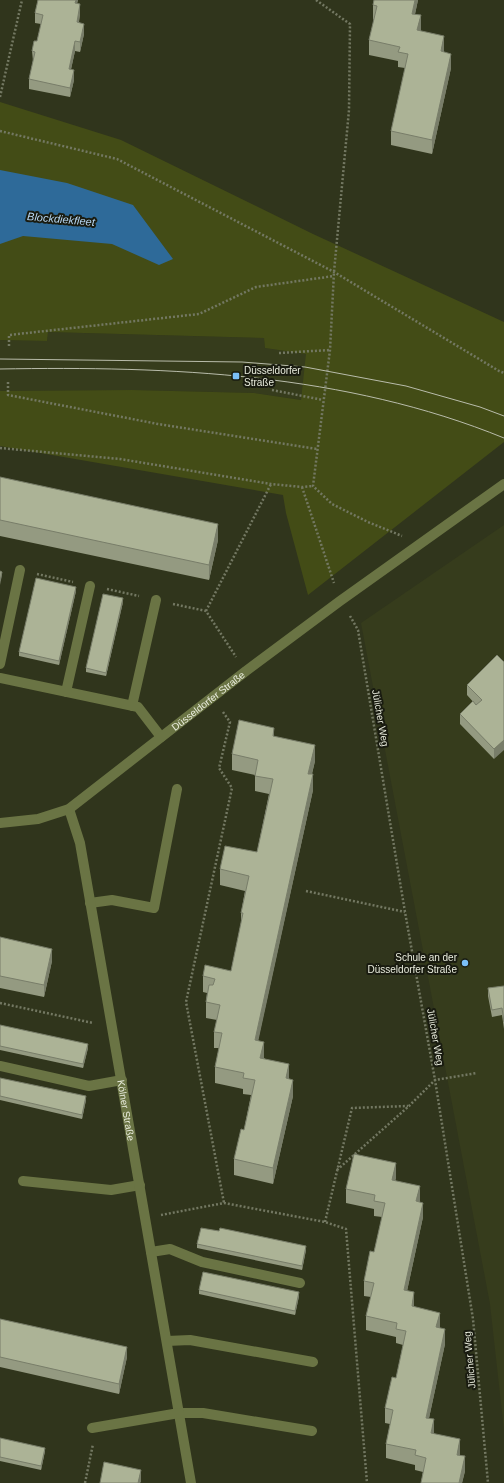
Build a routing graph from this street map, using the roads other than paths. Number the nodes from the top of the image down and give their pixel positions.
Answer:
1 (504, 484) edge
2 (20, 570) road end
3 (90, 586) road end
4 (156, 600) road end
5 (0, 664) edge
6 (0, 678) edge
7 (66, 692) junction
8 (132, 706) junction
9 (161, 737) junction
10 (177, 789) dead end
11 (68, 810) junction
12 (0, 823) edge
13 (90, 903) junction
14 (0, 1066) edge
15 (122, 1080) junction
16 (23, 1181) dead end
17 (140, 1184) junction
18 (151, 1252) junction
19 (300, 1283) dead end
20 (167, 1341) junction
21 (313, 1362) dead end
22 (179, 1413) junction
23 (92, 1428) road end
24 (312, 1431) dead end
25 (191, 1483) edge

1 - 9 street, Düsseldorfer Straße
2 - 5 street
3 - 7 street
4 - 8 street
6 - 7 street
7 - 8 street
8 - 9 street
9 - 11 street, Düsseldorfer Straße
10 - 13 street
11 - 12 street, Düsseldorfer Straße
11 - 13 street, Kölner Straße
13 - 15 street, Kölner Straße
14 - 15 street
15 - 17 street, Kölner Straße
16 - 17 street
17 - 18 street, Kölner Straße
18 - 19 street
18 - 20 street, Kölner Straße
20 - 21 street
20 - 22 street, Kölner Straße
22 - 23 street
22 - 24 street
22 - 25 street, Kölner Straße

